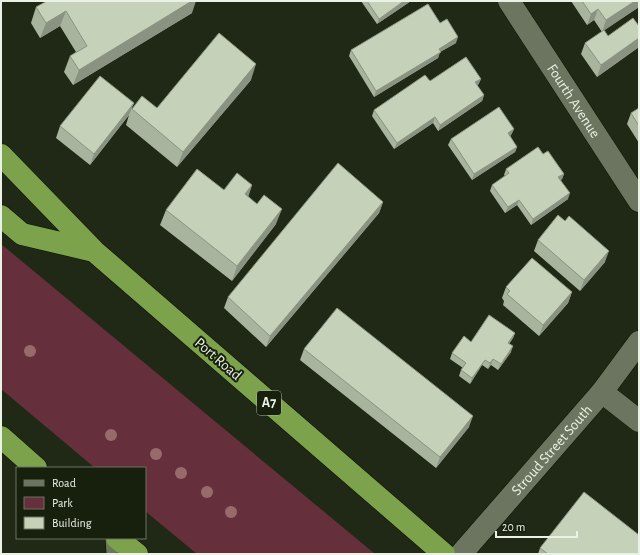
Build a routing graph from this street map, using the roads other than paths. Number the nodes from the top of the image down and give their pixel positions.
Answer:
1 (509, 1) edge
2 (1, 155) edge
3 (639, 201) edge
4 (1, 216) edge
5 (94, 251) junction
6 (639, 342) edge
7 (602, 392) junction
8 (639, 421) edge
9 (1, 437) edge
10 (35, 467) edge
11 (111, 539) edge
12 (118, 539) edge
13 (112, 554) edge
14 (136, 554) edge
15 (444, 554) edge
16 (461, 554) edge

1 - 3 street, Fourth Avenue
2 - 5 highway, Port Road / A7
4 - 5 highway
5 - 15 highway, Port Road / A7
6 - 7 street, Stroud Street South
7 - 8 street
7 - 16 street, Stroud Street South
9 - 10 highway
11 - 13 lane
12 - 14 highway

